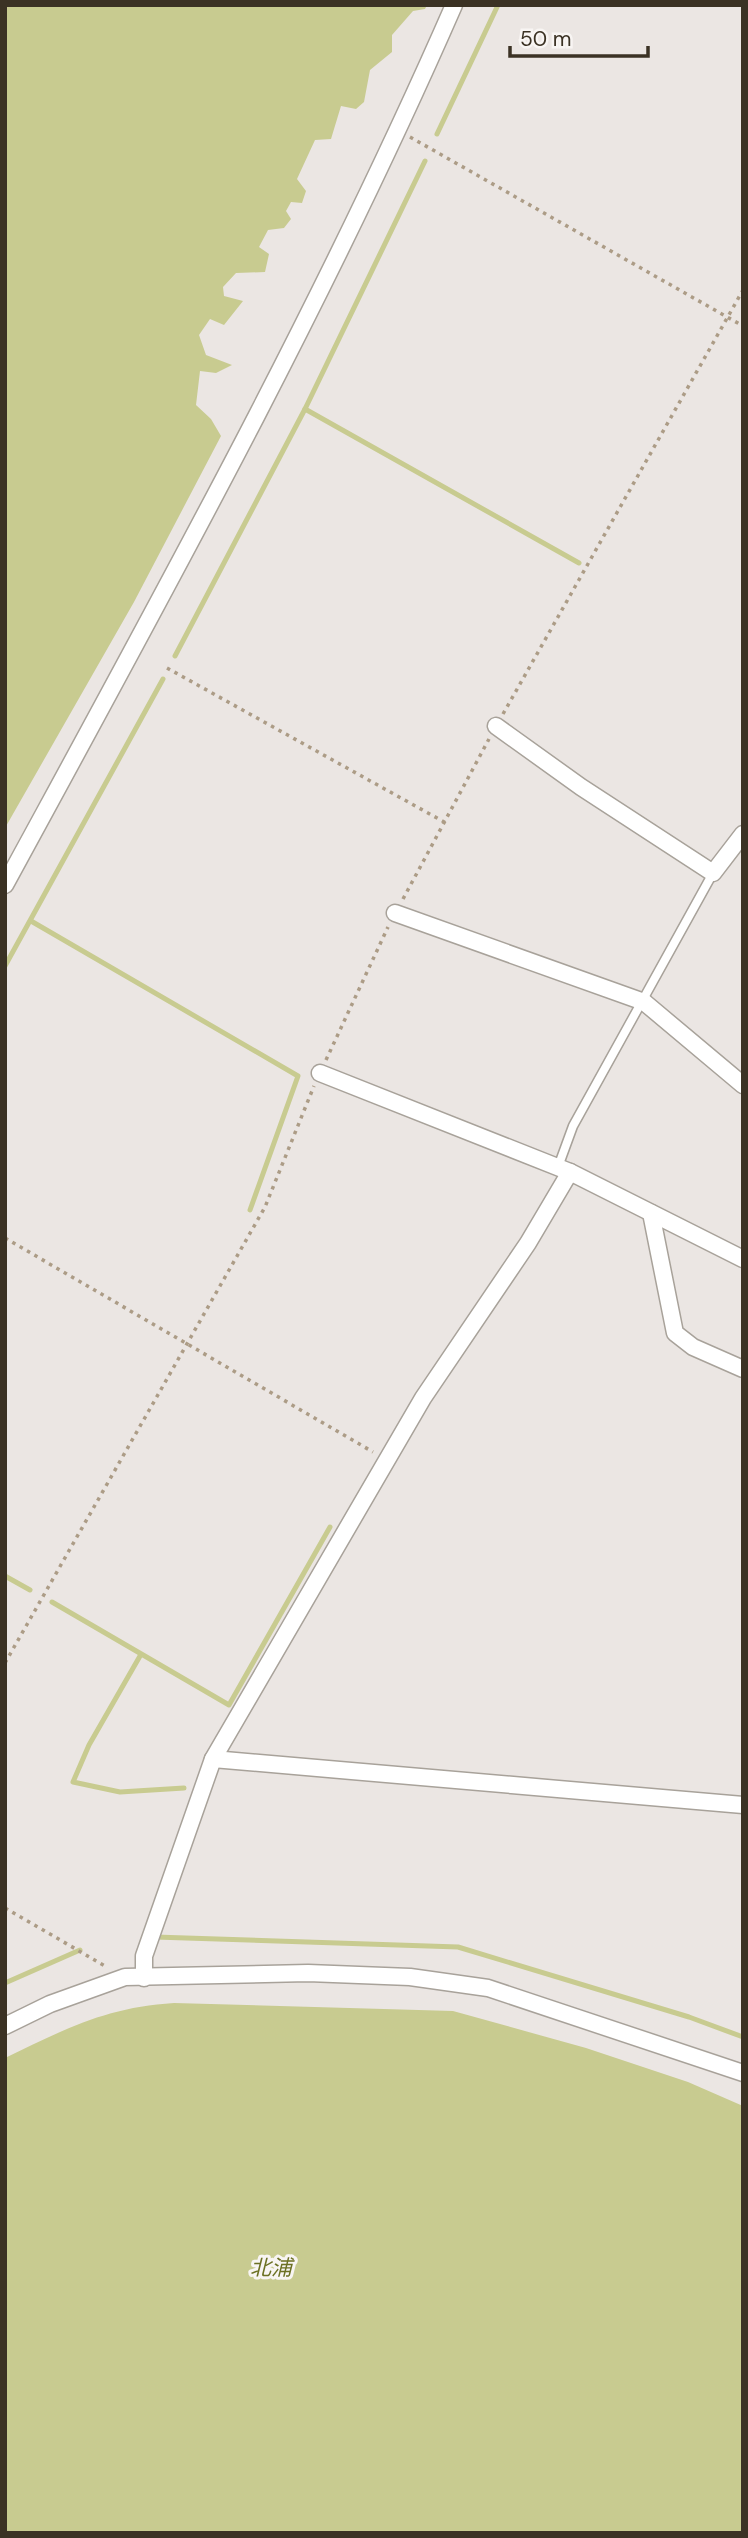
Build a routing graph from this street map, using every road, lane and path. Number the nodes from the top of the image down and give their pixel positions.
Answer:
1 (454, 5) edge
2 (399, 131) junction
3 (743, 290) edge
4 (727, 317) junction
5 (743, 326) edge
6 (167, 668) dead end
7 (496, 726) junction
8 (446, 823) junction
9 (743, 834) edge
10 (713, 873) junction
11 (5, 885) edge
12 (395, 913) junction
13 (643, 1002) junction
14 (320, 1073) junction
15 (743, 1085) edge
16 (564, 1170) junction
17 (652, 1213) junction
18 (5, 1238) edge
19 (743, 1259) edge
20 (188, 1344) junction
21 (743, 1369) edge
22 (386, 1460) junction
23 (5, 1663) edge
24 (213, 1759) junction
25 (743, 1805) edge
26 (5, 1908) edge
27 (125, 1978) junction
28 (145, 1978) junction
29 (5, 2026) edge
30 (743, 2073) edge

1 - 2 street
2 - 4 path
2 - 11 street
3 - 4 path
4 - 5 path
4 - 7 path
6 - 8 path
7 - 8 path
7 - 10 street
8 - 12 path
9 - 10 street
10 - 13 lane
12 - 13 street
12 - 14 path
13 - 15 street
13 - 16 lane
14 - 16 street
14 - 20 path
16 - 17 street
16 - 22 street
17 - 19 street
17 - 21 street
18 - 20 path
20 - 22 path
20 - 23 path
22 - 24 street
24 - 25 street
24 - 28 street
26 - 27 path
27 - 28 street
27 - 29 street
28 - 30 street

